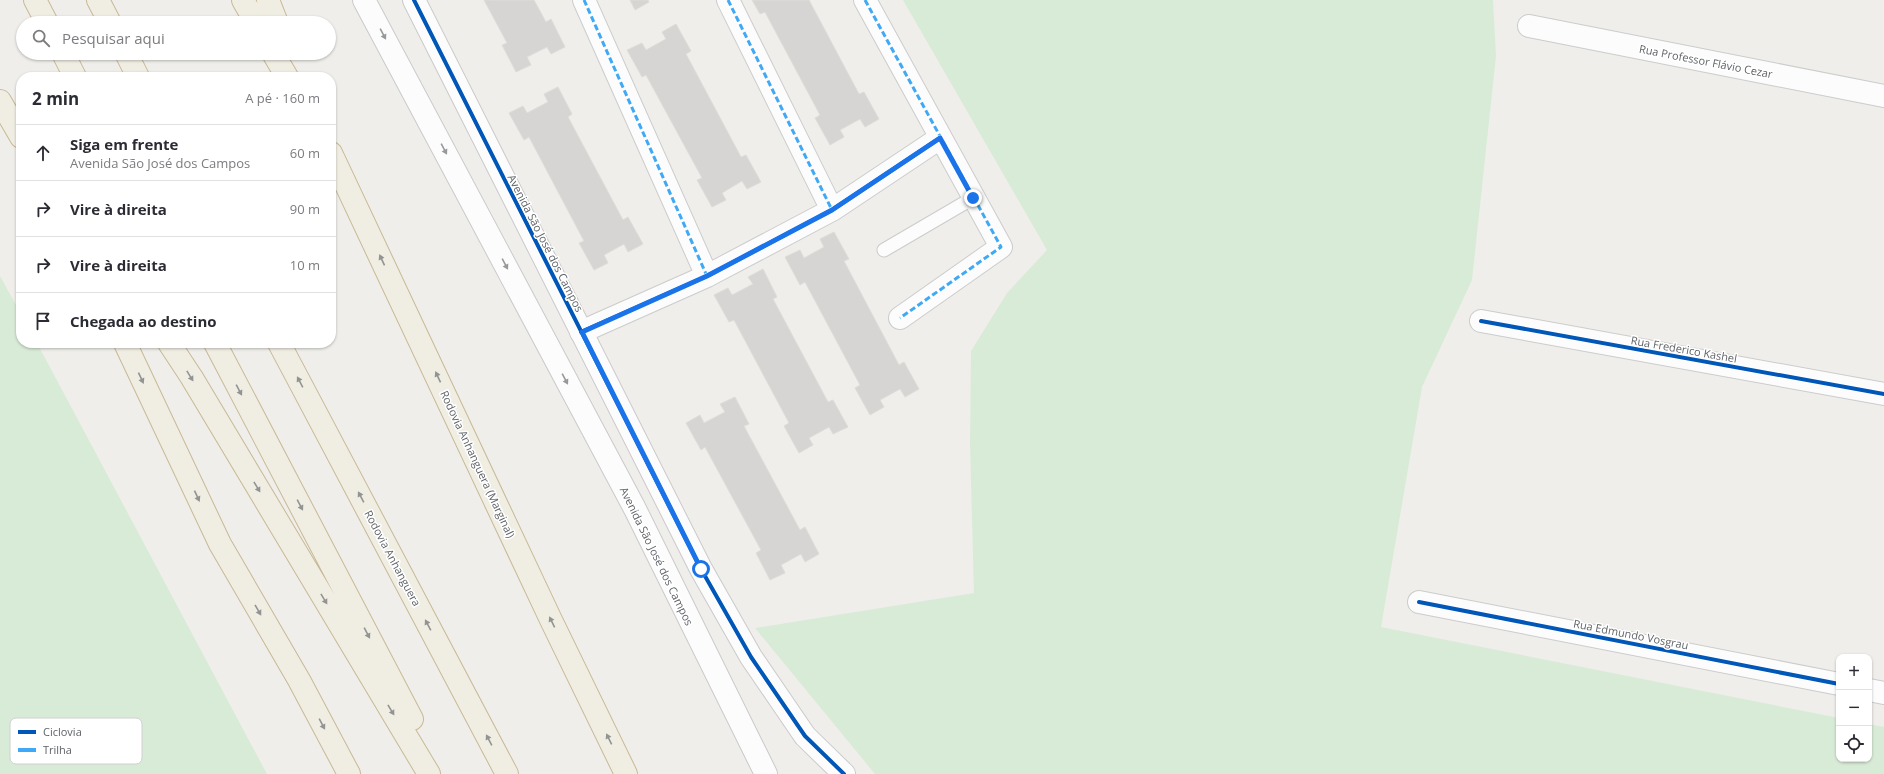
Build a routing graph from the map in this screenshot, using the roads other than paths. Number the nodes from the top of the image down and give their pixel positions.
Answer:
1 (35, 0) edge
2 (98, 0) edge
3 (243, 0) edge
4 (268, 0) edge
5 (364, 0) edge
6 (414, 0) edge
7 (584, 0) edge
8 (728, 0) edge
9 (865, 0) edge
10 (43, 16) edge
11 (106, 16) edge
12 (252, 16) edge
13 (274, 16) edge
14 (1529, 26) dead end
15 (66, 60) edge
16 (130, 60) edge
17 (277, 60) edge
18 (293, 60) edge
19 (72, 72) edge
20 (136, 72) edge
21 (284, 72) edge
22 (298, 72) edge
23 (1884, 96) edge
24 (0, 101) edge
25 (16, 128) edge
26 (940, 138) junction
27 (336, 163) edge
28 (973, 198) junction
29 (832, 210) junction
30 (884, 250) dead end
31 (707, 276) junction
32 (900, 318) dead end
33 (1480, 321) dead end
34 (582, 332) junction
35 (127, 348) edge
36 (172, 348) edge
37 (218, 348) edge
38 (282, 348) edge
39 (1884, 394) edge
40 (1419, 602) dead end
41 (1836, 683) edge
42 (1872, 690) edge
43 (1884, 692) edge
44 (349, 774) edge
45 (428, 774) edge
46 (441, 774) edge
47 (507, 774) edge
48 (626, 774) edge
49 (766, 774) edge
50 (844, 774) edge

1 - 10 highway
2 - 11 highway
3 - 12 highway
4 - 13 highway
5 -> 49 street, Avenida São José dos Campos
6 - 34 street, Avenida São José dos Campos
7 - 31 street
8 - 29 street
9 - 26 street
14 - 23 street, Rua Professor Flávio Cezar
15 - 19 highway
16 - 20 highway
17 - 21 highway
18 - 22 highway
24 - 25 highway
26 - 28 street
26 - 29 street
48 -> 27 highway, Rodovia Anhanguera (Marginal)
28 - 30 lane
28 - 32 street
29 - 31 street
31 - 34 street
33 - 39 street, Rua Frederico Kashel
34 - 50 street, Avenida São José dos Campos
35 -> 44 highway
36 -> 45 highway
37 -> 46 highway
47 -> 38 highway, Rodovia Anhanguera
40 - 41 street, Rua Edmundo Vosgrau
42 - 43 street

